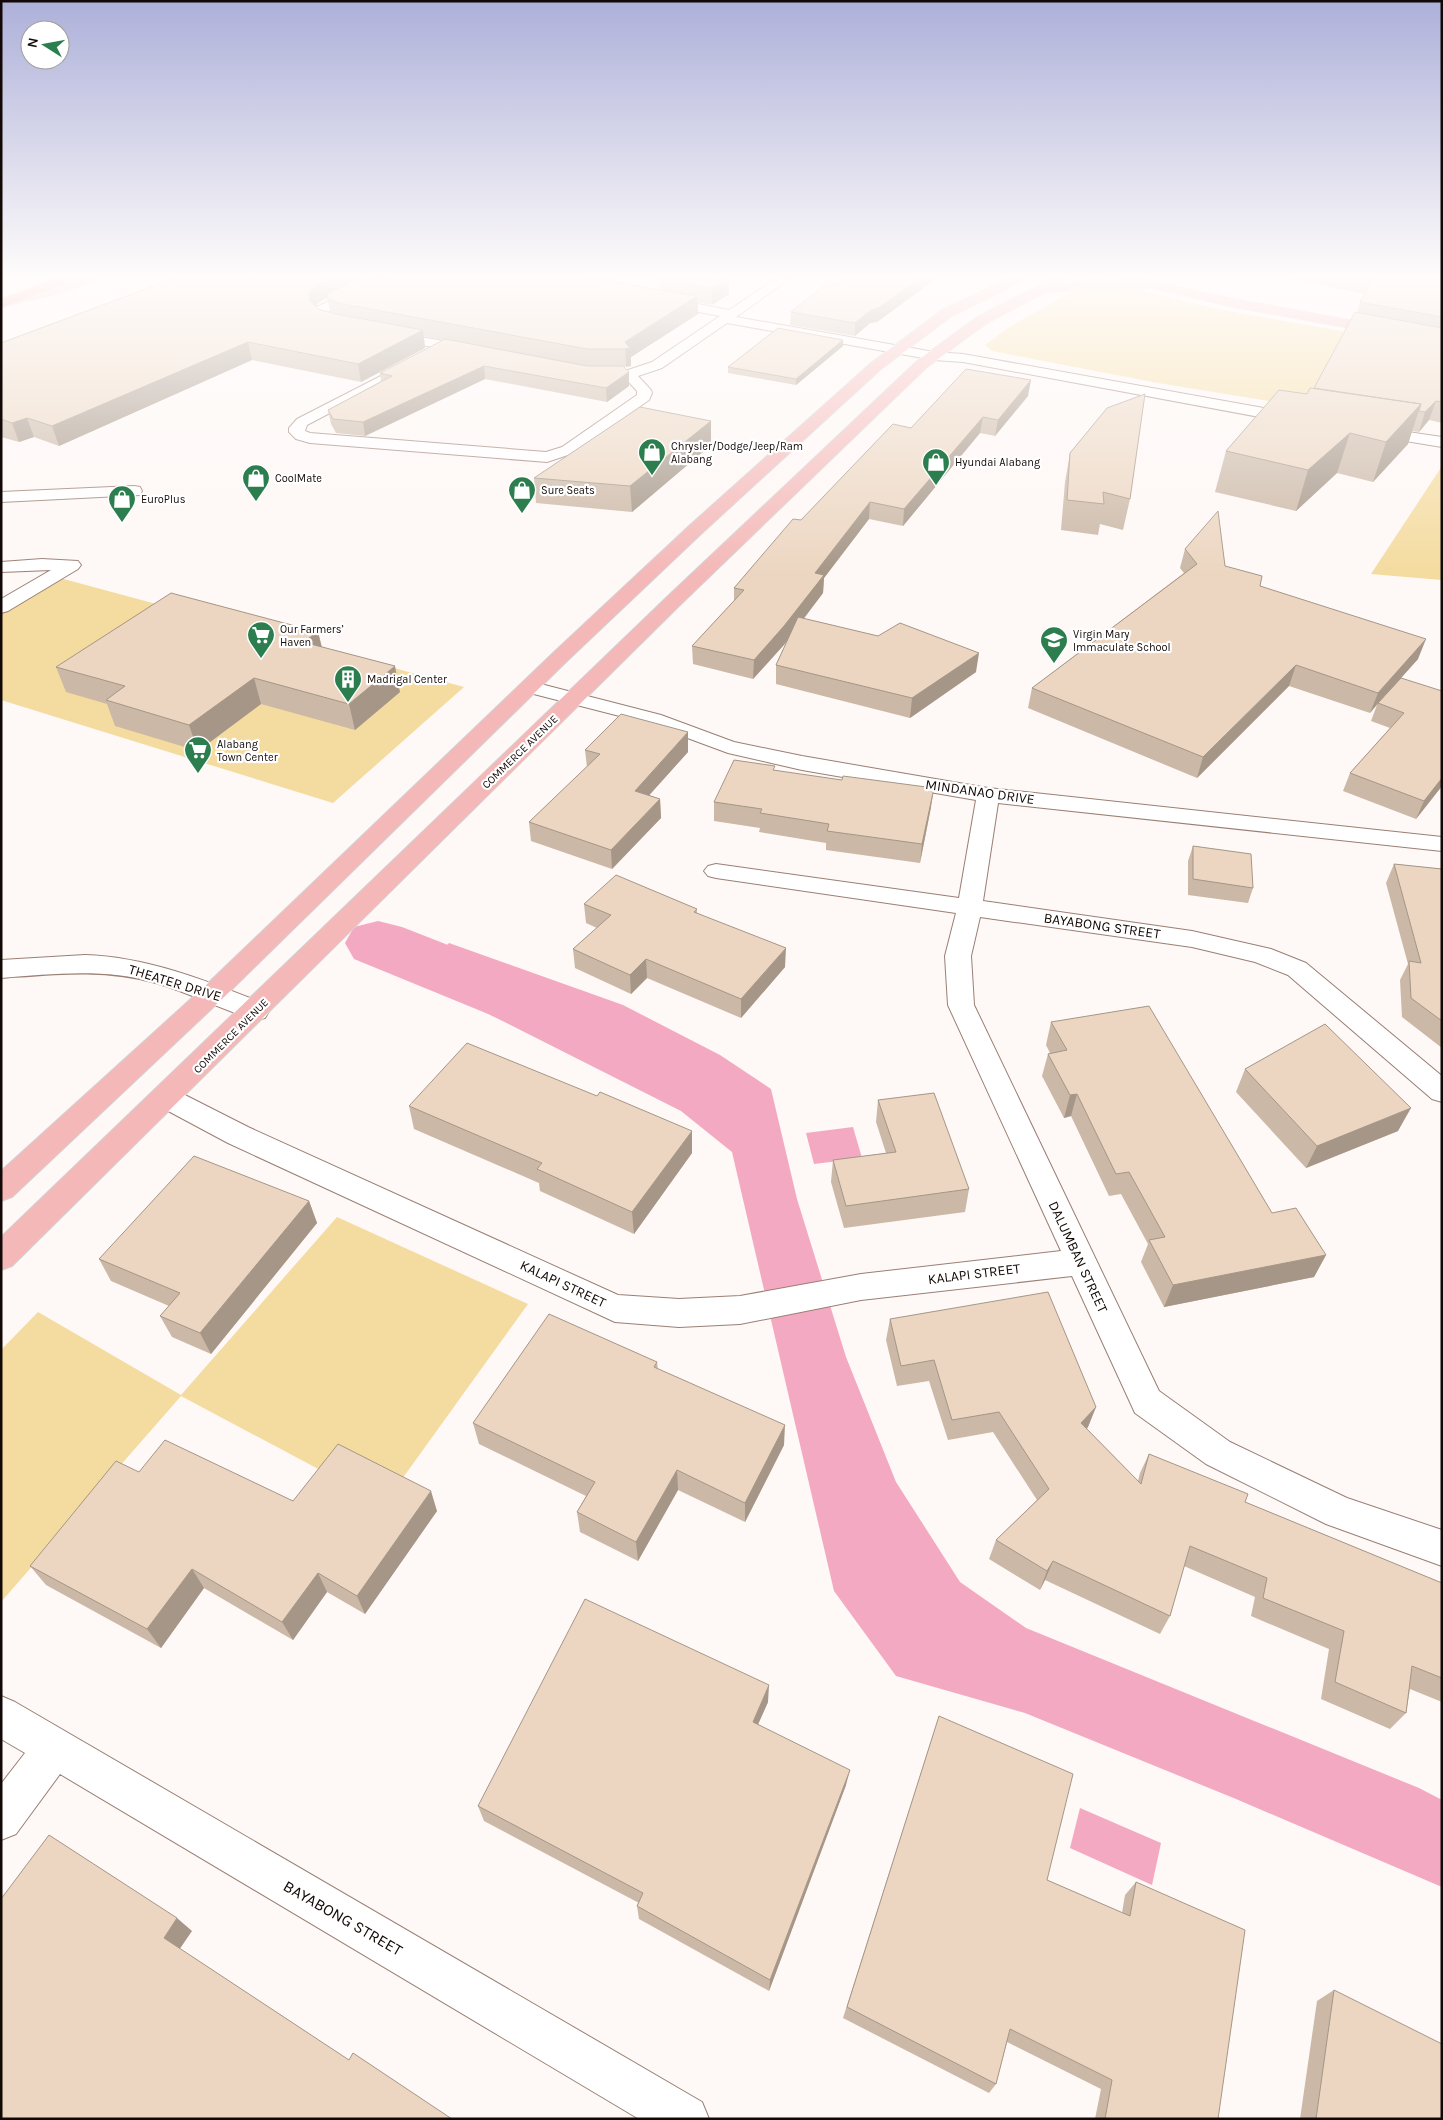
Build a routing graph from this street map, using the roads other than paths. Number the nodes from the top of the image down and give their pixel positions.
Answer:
1 (386, 377) edge
2 (632, 377) edge
3 (872, 377) edge
4 (909, 377) edge
5 (1066, 377) edge
6 (1312, 422) edge
7 (1359, 430) edge
8 (1442, 442) edge
9 (134, 491) dead end
10 (1, 497) edge
11 (753, 501) junction
12 (1, 567) edge
13 (1, 607) edge
14 (529, 687) junction
15 (574, 699) junction
16 (988, 795) junction
17 (1442, 844) edge
18 (716, 871) dead end
19 (970, 907) junction
20 (1, 969) edge
21 (213, 993) junction
22 (256, 1010) junction
23 (1442, 1092) edge
24 (167, 1098) junction
25 (1, 1189) edge
26 (1, 1257) edge
27 (1081, 1262) junction
28 (1442, 1548) edge
29 (1, 1716) edge
30 (54, 1749) junction
31 (1, 1819) edge
32 (685, 2119) edge

1 - 2 street
3 - 11 main road, COMMERCE AVENUE
4 - 11 main road, COMMERCE AVENUE
5 - 6 street
7 - 8 street
9 - 10 street
11 - 14 main road, COMMERCE AVENUE
11 - 15 main road, COMMERCE AVENUE
12 - 13 street
14 - 15 street, MINDANAO DRIVE
14 - 21 main road, COMMERCE AVENUE
15 - 16 street, MINDANAO DRIVE
15 - 22 main road, COMMERCE AVENUE
16 - 17 street, MINDANAO DRIVE
16 - 19 street, DALUMBAN STREET
18 - 19 street, BAYABONG STREET
19 - 23 street, BAYABONG STREET
19 - 27 street, DALUMBAN STREET
20 - 21 street, THEATER DRIVE
21 - 22 street, THEATER DRIVE
21 - 25 main road, COMMERCE AVENUE
22 - 24 main road, COMMERCE AVENUE
24 - 26 main road, COMMERCE AVENUE
24 - 27 street, KALAPI STREET
27 - 28 street, DALUMBAN STREET
29 - 30 street, BAYABONG STREET
30 - 31 street
30 - 32 street, BAYABONG STREET

